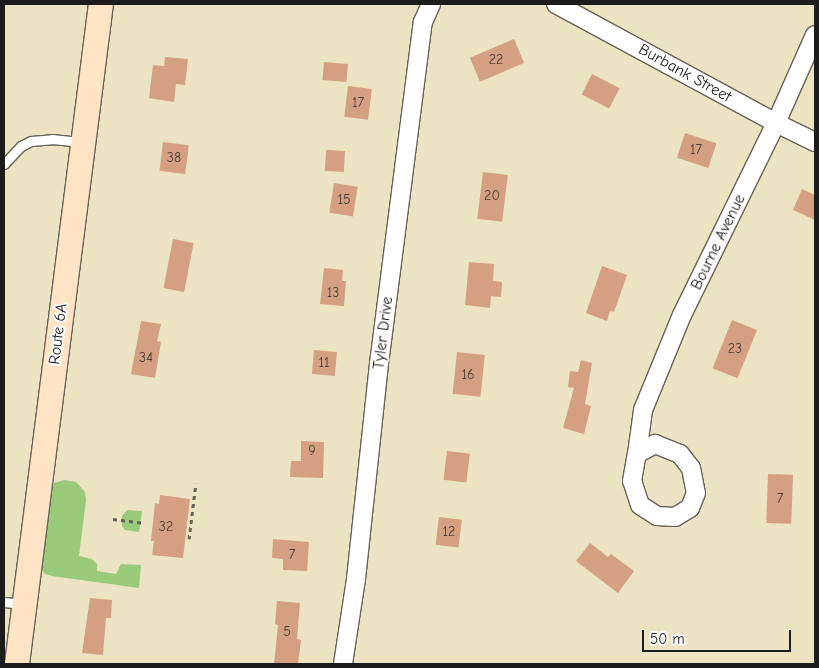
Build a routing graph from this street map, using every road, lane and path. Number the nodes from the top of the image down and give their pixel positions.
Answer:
1 (101, 4) edge
2 (431, 4) edge
3 (556, 4) edge
4 (815, 35) edge
5 (776, 123) junction
6 (83, 142) junction
7 (815, 142) edge
8 (4, 164) edge
9 (637, 454) dead end
10 (196, 483) dead end
11 (113, 519) dead end
12 (145, 523) dead end
13 (189, 539) dead end
14 (14, 603) edge
15 (17, 664) edge
16 (343, 664) edge

1 - 6 main road, Route 6A
2 - 16 street, Tyler Drive
3 - 5 street, Burbank Street
4 - 5 street, Bourne Avenue
5 - 7 street, Burbank Street
5 - 9 street, Bourne Avenue
6 - 8 lane
6 - 14 main road, Route 6A
10 - 13 path
11 - 12 path
14 - 15 main road, Route 6A

